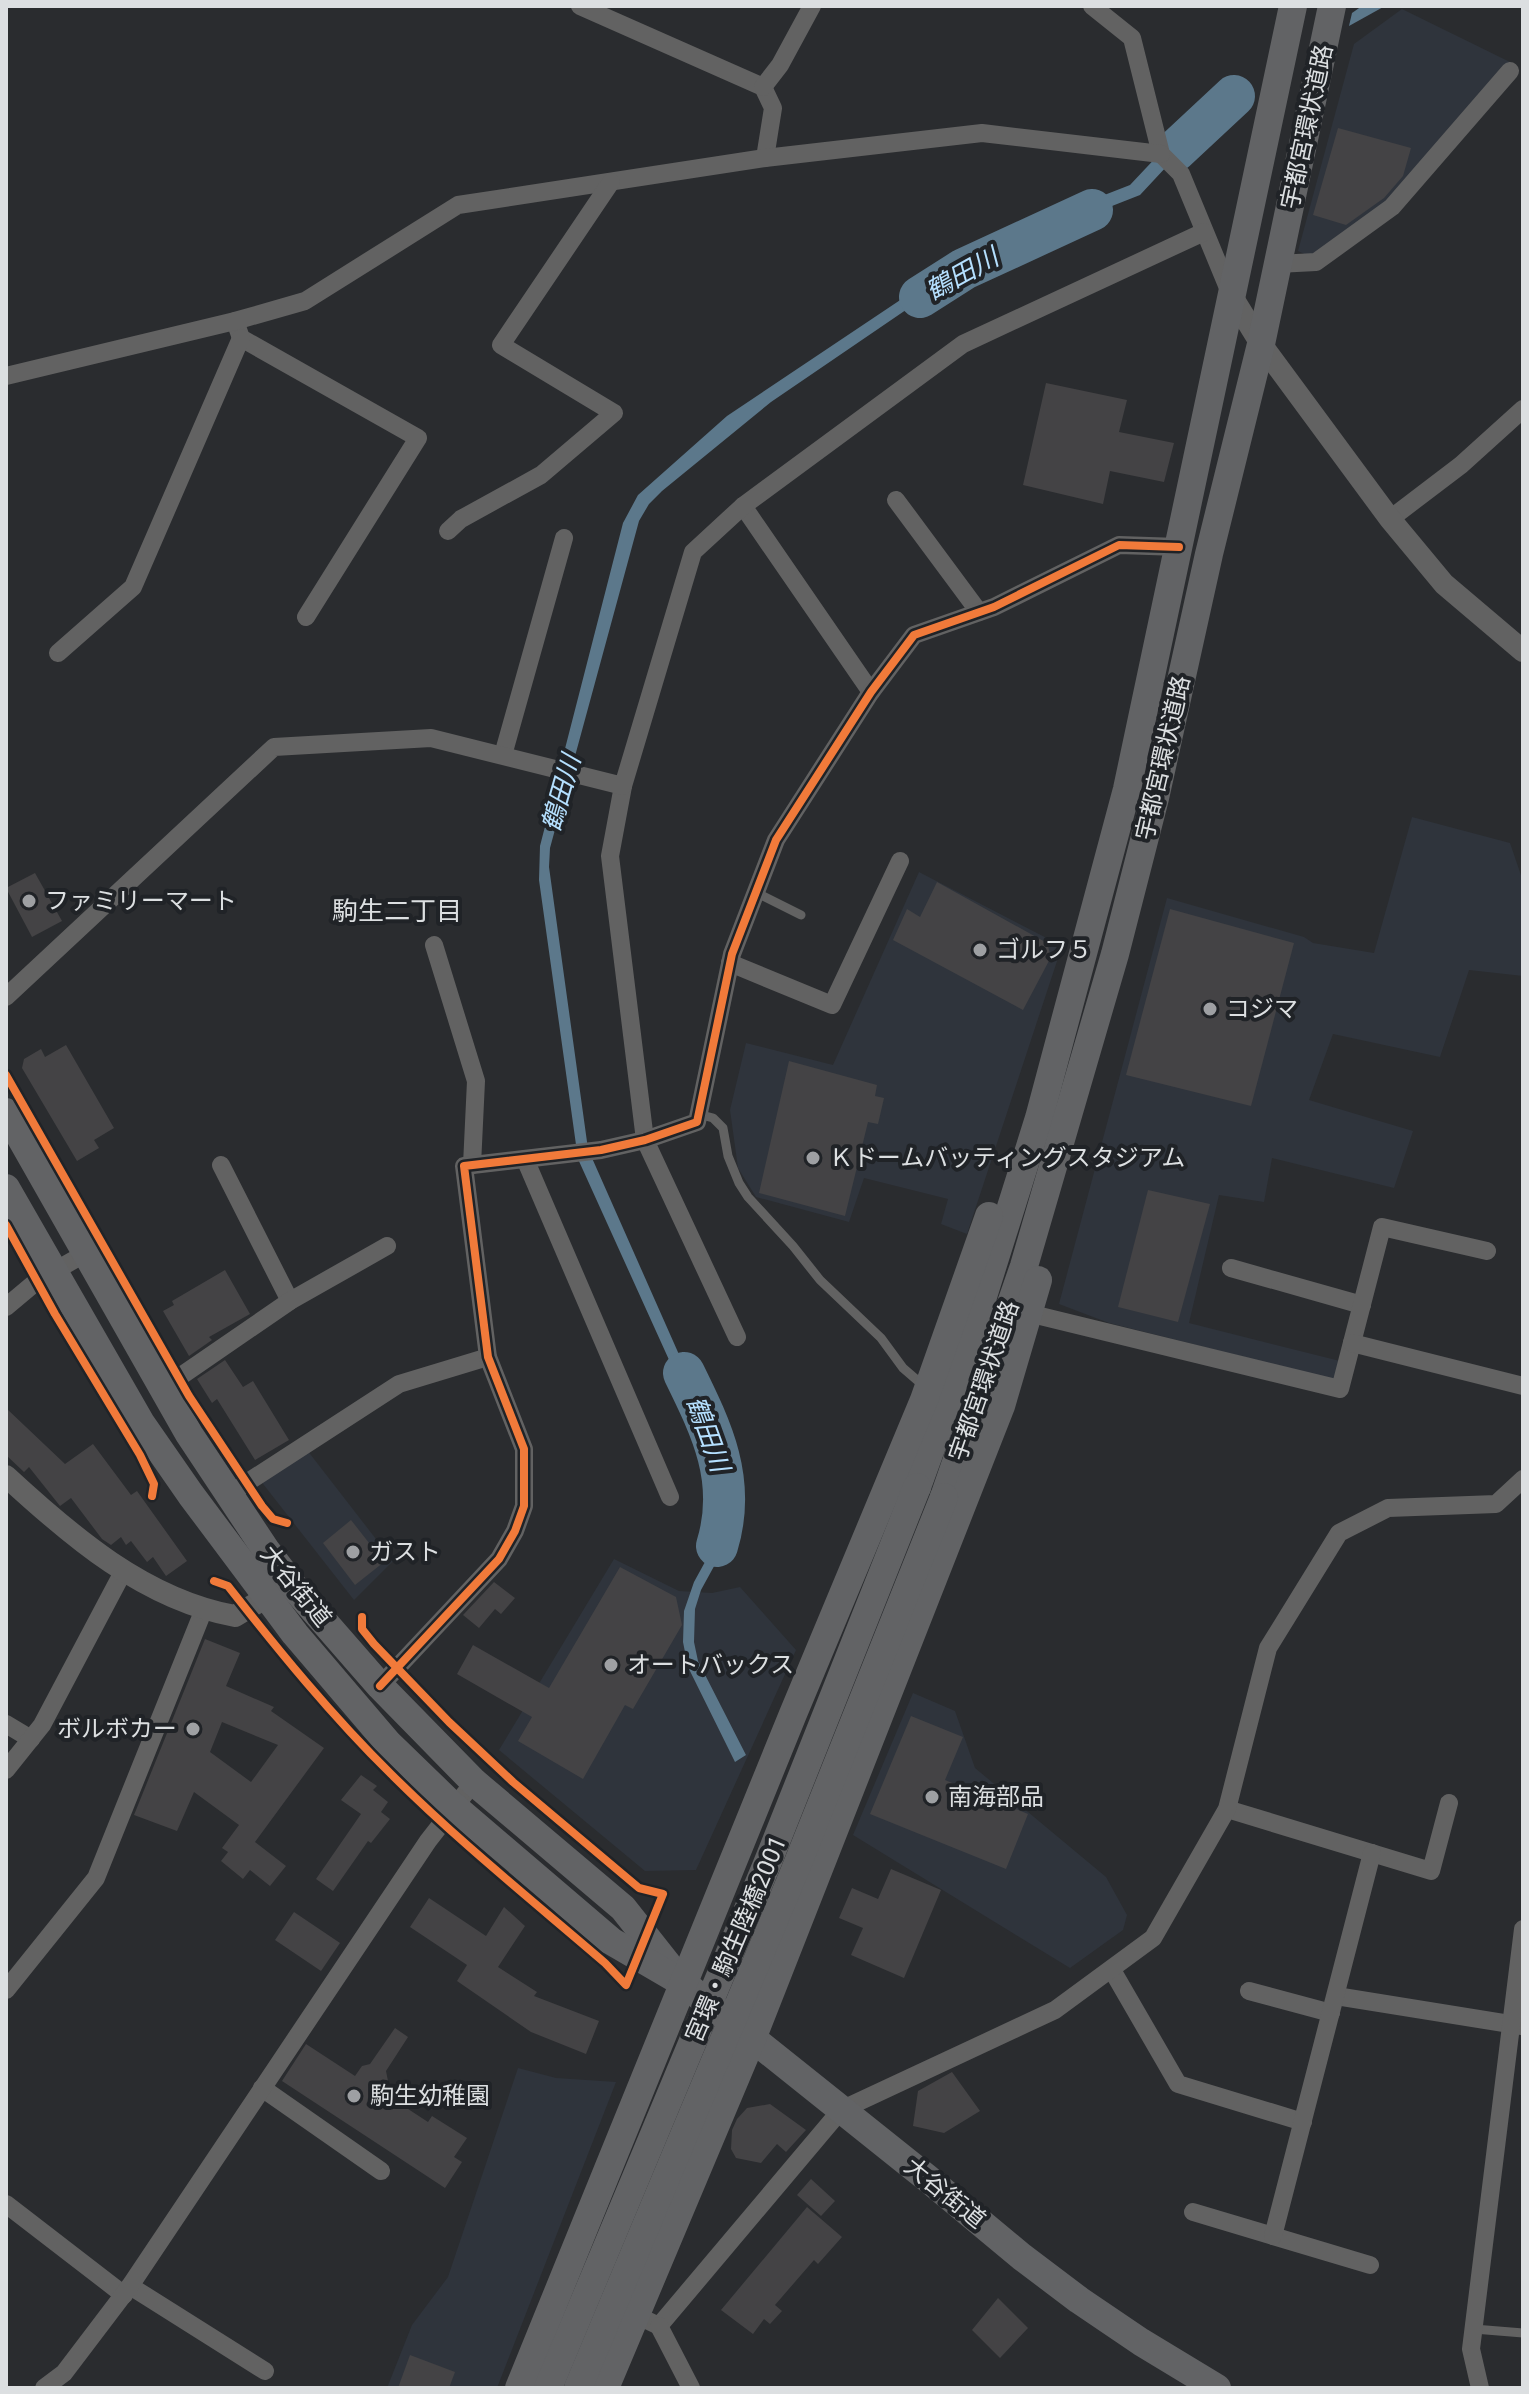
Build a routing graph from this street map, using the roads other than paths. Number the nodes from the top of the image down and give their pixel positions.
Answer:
1 (580, 6) edge
2 (812, 6) edge
3 (1092, 6) edge
4 (1293, 6) edge
5 (1332, 6) edge
6 (1510, 71) dead end
7 (763, 87) junction
8 (1161, 154) junction
9 (765, 158) junction
10 (611, 182) junction
11 (1204, 232) junction
12 (1277, 264) junction
13 (1231, 295) junction
14 (238, 330) junction
15 (1261, 344) junction
16 (6, 376) edge
17 (1523, 409) edge
18 (896, 500) dead end
19 (743, 506) junction
20 (1390, 519) junction
21 (448, 531) dead end
22 (564, 538) dead end
23 (1179, 547) junction
24 (979, 612) junction
25 (306, 617) dead end
26 (1523, 651) edge
27 (58, 653) dead end
28 (871, 692) junction
29 (503, 755) junction
30 (623, 786) junction
31 (900, 861) dead end
32 (755, 892) junction
33 (801, 915) dead end
34 (434, 945) dead end
35 (730, 963) junction
36 (6, 997) edge
37 (6, 1112) edge
38 (698, 1114) junction
39 (1053, 1122) junction
40 (645, 1140) junction
41 (525, 1159) junction
42 (221, 1165) dead end
43 (472, 1165) junction
44 (6, 1188) edge
45 (387, 1246) dead end
46 (1487, 1251) dead end
47 (86, 1253) junction
48 (1231, 1268) dead end
49 (53, 1271) junction
50 (290, 1301) junction
51 (1362, 1305) junction
52 (6, 1307) edge
53 (1028, 1313) junction
54 (737, 1337) dead end
55 (1352, 1343) junction
56 (488, 1357) junction
57 (1523, 1386) edge
58 (162, 1389) junction
59 (928, 1389) junction
60 (6, 1476) edge
61 (1523, 1479) edge
62 (917, 1487) joint
63 (228, 1495) junction
64 (670, 1497) dead end
65 (944, 1497) joint
66 (123, 1572) junction
67 (267, 1597) junction
68 (204, 1609) junction
69 (380, 1686) junction
70 (6, 1724) edge
71 (31, 1739) junction
72 (6, 1770) edge
73 (474, 1782) junction
74 (1449, 1803) dead end
75 (453, 1806) junction
76 (1227, 1809) junction
77 (1372, 1853) junction
78 (1523, 1929) edge
79 (1112, 1970) junction
80 (683, 1983) junction
81 (6, 1990) edge
82 (1249, 1991) dead end
83 (1334, 2004) junction
84 (1517, 2026) edge
85 (752, 2039) junction
86 (262, 2088) junction
87 (841, 2110) junction
88 (1303, 2122) junction
89 (381, 2171) dead end
90 (6, 2204) edge
91 (1193, 2212) dead end
92 (1273, 2236) junction
93 (1370, 2265) dead end
94 (127, 2290) junction
95 (648, 2320) junction
96 (1474, 2329) junction
97 (1523, 2333) edge
98 (265, 2371) dead end
99 (1191, 2380) edge
100 (44, 2388) edge
101 (519, 2388) edge
102 (548, 2388) edge
103 (578, 2388) edge
104 (605, 2388) edge
105 (691, 2388) edge
106 (1217, 2388) edge
107 (1480, 2388) edge

1 - 7 street
2 - 7 street
3 - 8 street
4 - 13 main road, 宇都宮環状道路
5 - 12 main road, 宇都宮環状道路
6 - 12 street
7 - 9 street
8 - 9 street
8 - 11 street
9 - 10 street
10 - 14 street
10 - 21 street
11 - 13 street
11 - 19 street
12 - 15 main road, 宇都宮環状道路
13 - 15 street
13 - 23 main road, 宇都宮環状道路
14 - 16 street
14 - 25 street
14 - 27 street
15 - 20 street
15 - 39 main road, 宇都宮環状道路
17 - 20 street
18 - 24 street
19 - 28 street
19 - 30 street
20 - 26 street
22 - 29 street
23 - 24 street
23 - 39 main road, 宇都宮環状道路
24 - 28 street
28 - 32 street
29 - 30 street
29 - 36 street
30 - 40 street
31 - 35 street
32 - 33 lane
32 - 35 street
34 - 43 street
35 - 38 street
37 - 47 main road, 大谷街道
38 - 40 street
38 - 59 lane
39 - 53 main road
39 - 59 main road
39 - 62 main road, 宇都宮環状道路
39 - 65 main road, 宇都宮環状道路
40 - 41 street
40 - 54 street
41 - 43 street
41 - 64 street
42 - 50 street
43 - 56 street
44 - 49 main road, 大谷街道
45 - 50 street
46 - 51 street
47 - 49 street
47 - 58 main road, 大谷街道
48 - 51 street
49 - 52 street
49 - 67 main road, 大谷街道
50 - 58 street
51 - 55 street
53 - 55 street
53 - 85 main road
55 - 57 street
56 - 63 street
56 - 69 street
58 - 63 main road, 大谷街道
59 - 80 main road
60 - 66 street
61 - 76 street
62 - 102 main road, 宮環・駒生陸橋2001, bridge
63 - 69 main road, 大谷街道
65 - 103 main road, 宮環・駒生陸橋2001, bridge
66 - 68 street
66 - 71 street
67 - 68 street
67 - 75 main road, 大谷街道
68 - 81 street
69 - 73 main road, 大谷街道
70 - 71 street
71 - 72 street
73 - 75 street
73 - 80 main road, 大谷街道
74 - 77 street
75 - 80 main road, 大谷街道
75 - 86 street
76 - 77 street
76 - 79 street
77 - 83 street
78 - 84 street
79 - 87 street
79 - 88 street
80 - 85 main road, 大谷街道
80 - 101 main road
82 - 83 street
83 - 84 street
83 - 88 street
84 - 96 street
85 - 87 main road, 大谷街道
85 - 95 main road
86 - 89 street
86 - 94 street
87 - 95 street
87 - 99 main road, 大谷街道
88 - 92 street
90 - 94 street
91 - 92 street
92 - 93 street
94 - 98 street
94 - 100 street
95 - 104 main road
95 - 105 street
96 - 97 lane
96 - 107 street
99 - 106 main road, 大谷街道

